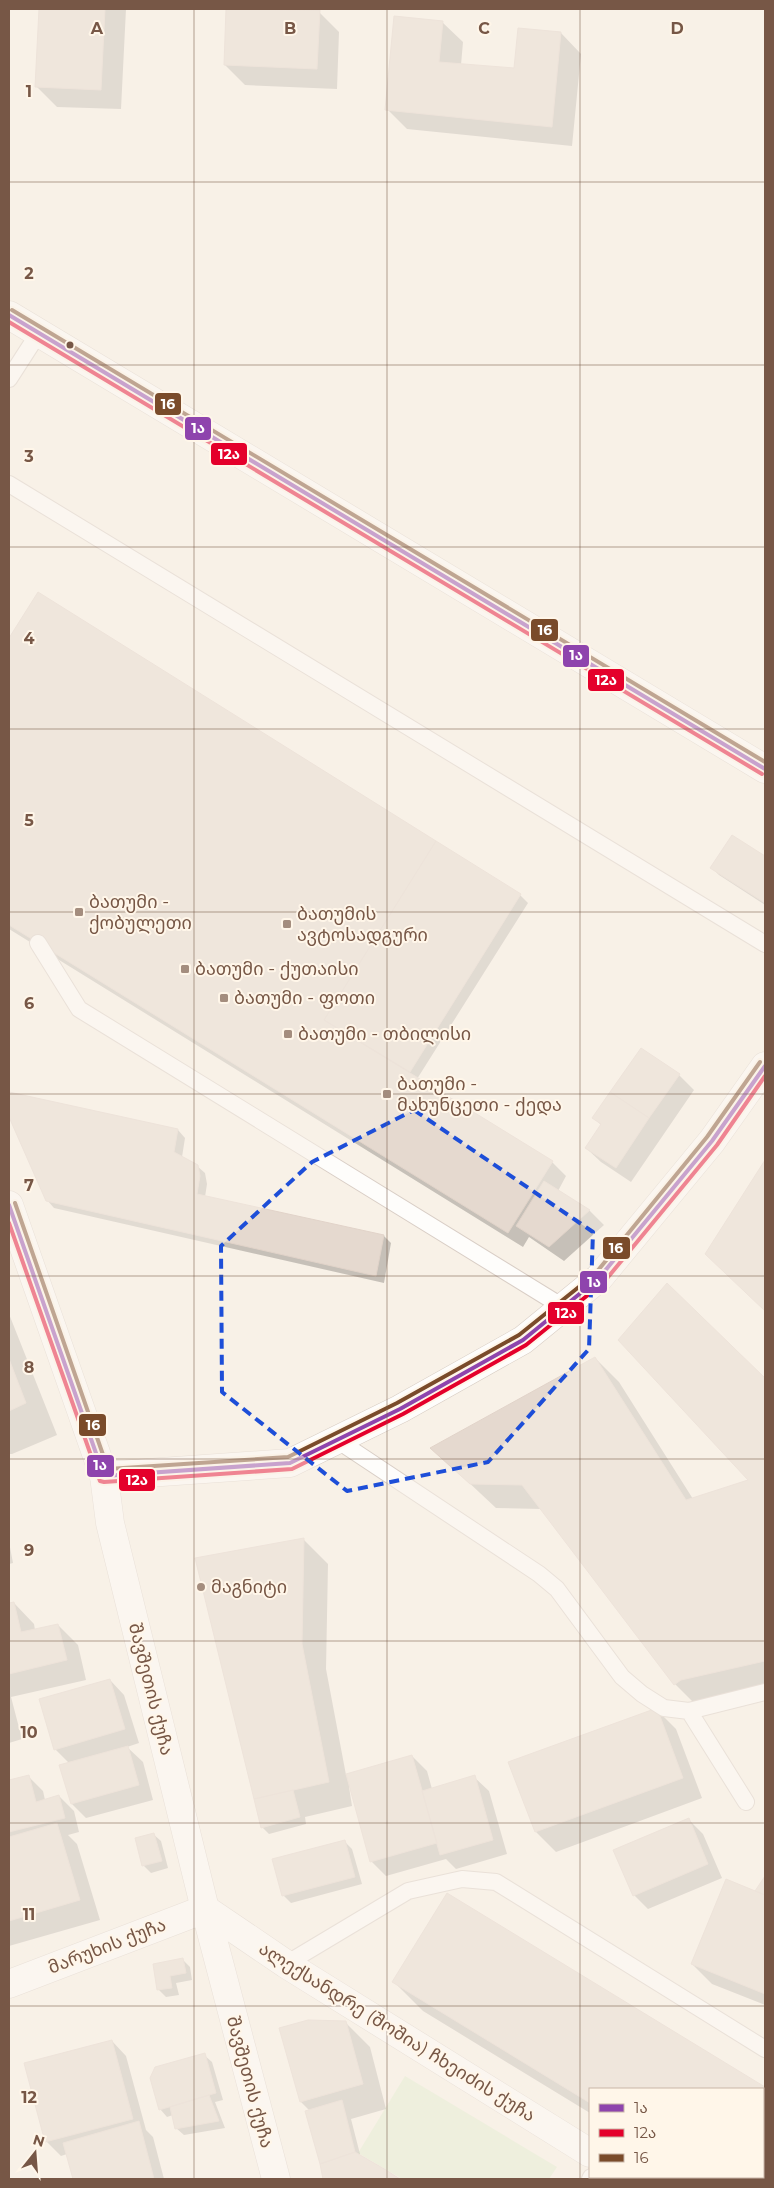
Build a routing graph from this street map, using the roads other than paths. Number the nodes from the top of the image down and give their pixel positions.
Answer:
1 (9, 315) edge
2 (38, 334) junction
3 (9, 379) edge
4 (9, 484) edge
5 (765, 769) edge
6 (38, 943) dead end
7 (765, 944) edge
8 (765, 1066) edge
9 (9, 1205) edge
10 (563, 1308) junction
11 (337, 1440) junction
12 (104, 1476) junction
13 (765, 1692) edge
14 (689, 1711) junction
15 (746, 1802) dead end
16 (205, 1909) junction
17 (286, 1964) junction
18 (9, 1984) edge
19 (765, 2049) edge
20 (589, 2152) edge
21 (276, 2179) edge

1 - 2 main road
2 - 3 lane
2 - 5 main road
4 - 7 lane
6 - 10 lane
8 - 10 main road
9 - 12 main road, შავშეთის ქუჩა
10 - 11 main road
11 - 12 main road
11 - 14 lane
12 - 16 main road, შავშეთის ქუჩა
13 - 14 lane
14 - 15 lane
16 - 17 main road, ალექსანდრე (შოშია) ჩხეიძის ქუჩა
16 - 18 main road, მარუხის ქუჩა
16 - 21 main road, შავშეთის ქუჩა
17 - 19 lane
17 - 20 main road, ალექსანდრე (შოშია) ჩხეიძის ქუჩა

